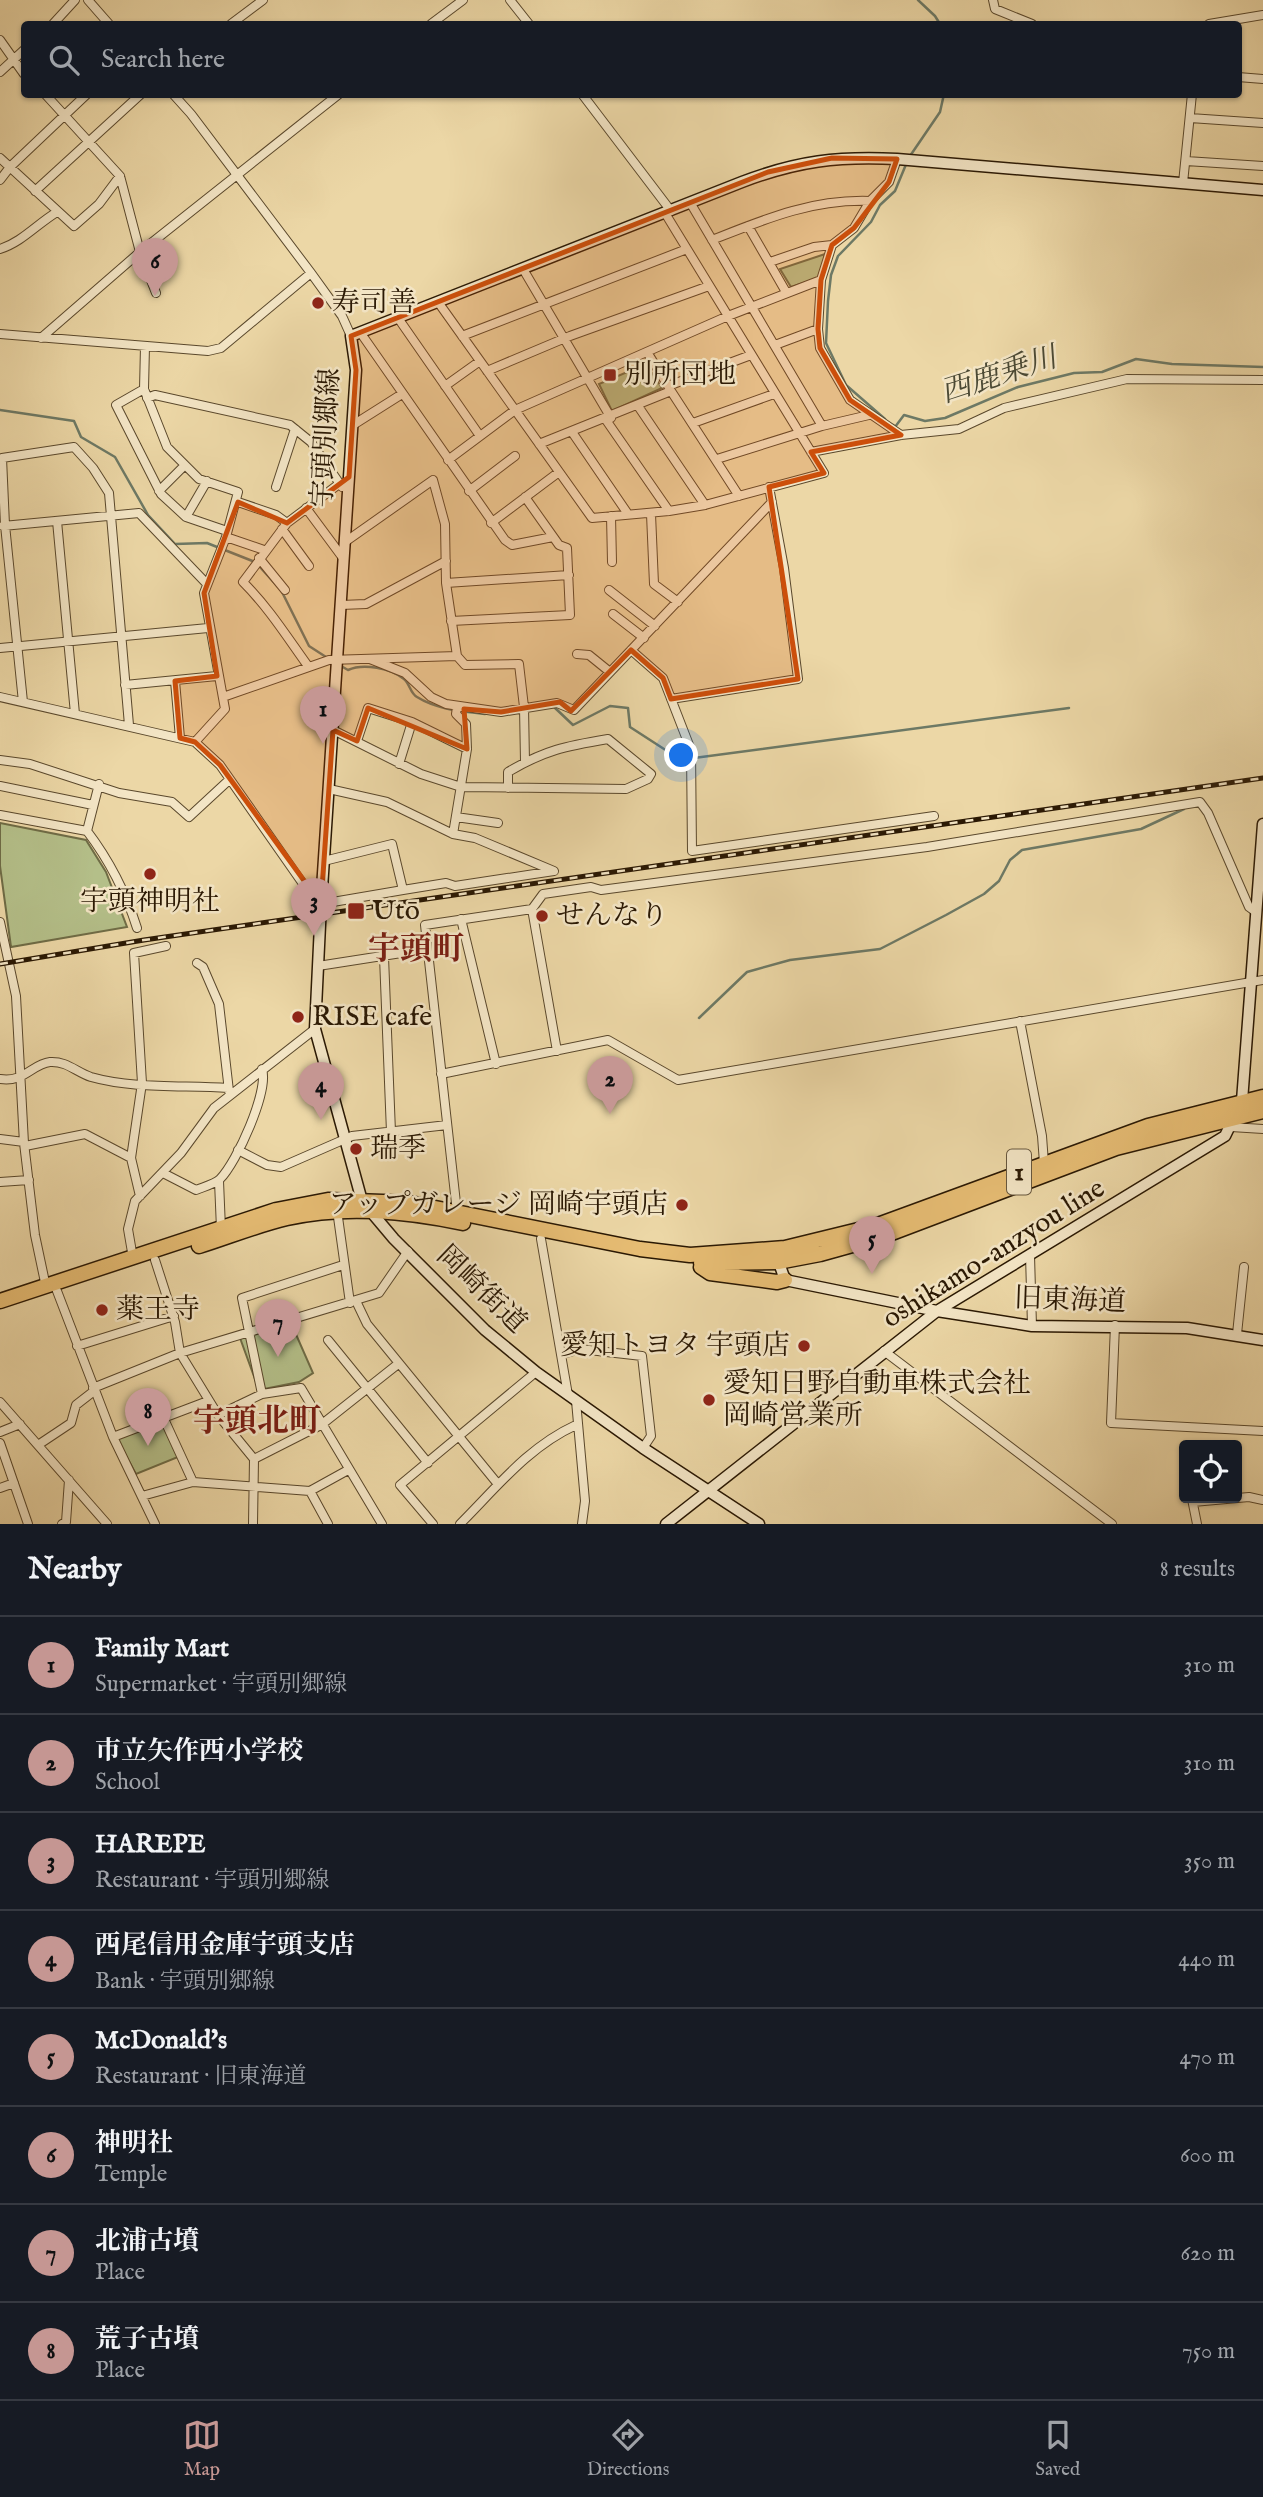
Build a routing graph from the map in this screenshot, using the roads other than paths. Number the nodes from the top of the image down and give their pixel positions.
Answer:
1 (75, 0) edge
2 (88, 0) edge
3 (263, 0) edge
4 (463, 0) edge
5 (510, 0) edge
6 (993, 0) edge
7 (1263, 15) edge
8 (55, 21) edge
9 (106, 21) edge
10 (235, 21) edge
11 (434, 21) edge
12 (526, 21) edge
13 (1025, 21) edge
14 (1227, 21) edge
15 (0, 40) edge
16 (21, 53) edge
17 (13, 60) junction
18 (21, 70) edge
19 (0, 72) edge
20 (1242, 77) edge
21 (1263, 79) edge
22 (49, 98) edge
23 (82, 98) edge
24 (137, 98) edge
25 (176, 98) edge
26 (334, 98) edge
27 (585, 98) edge
28 (1192, 98) edge
29 (65, 113) junction
30 (1190, 118) junction
31 (1263, 123) edge
32 (89, 142) junction
33 (0, 158) edge
34 (897, 159) junction
35 (1186, 161) junction
36 (1263, 166) edge
37 (9, 167) junction
38 (235, 174) junction
39 (120, 176) junction
40 (0, 180) edge
41 (1183, 183) junction
42 (1263, 190) edge
43 (36, 191) junction
44 (870, 201) junction
45 (691, 204) junction
46 (57, 212) junction
47 (668, 212) junction
48 (748, 226) junction
49 (712, 240) junction
50 (832, 245) junction
51 (0, 249) edge
52 (687, 249) junction
53 (140, 252) junction
54 (770, 262) junction
55 (523, 269) junction
56 (311, 273) junction
57 (821, 280) junction
58 (709, 286) junction
59 (786, 292) junction
60 (156, 293) dead end
61 (438, 302) junction
62 (545, 305) junction
63 (751, 307) junction
64 (728, 316) junction
65 (398, 318) junction
66 (0, 326) edge
67 (818, 329) junction
68 (4, 334) edge
69 (356, 334) junction
70 (462, 336) junction
71 (41, 338) junction
72 (565, 340) junction
73 (775, 345) junction
74 (145, 346) junction
75 (647, 352) junction
76 (751, 355) junction
77 (480, 361) junction
78 (487, 371) junction
79 (587, 378) junction
80 (1263, 380) edge
81 (445, 386) junction
82 (144, 389) junction
83 (670, 389) junction
84 (402, 394) junction
85 (775, 394) junction
86 (147, 398) junction
87 (638, 405) junction
88 (515, 410) junction
89 (869, 415) junction
90 (608, 419) junction
91 (693, 423) junction
92 (353, 425) junction
93 (822, 426) junction
94 (295, 429) junction
95 (572, 432) junction
96 (798, 433) junction
97 (901, 435) junction
98 (480, 436) junction
99 (539, 444) junction
100 (811, 453) junction
101 (515, 456) dead end
102 (717, 459) junction
103 (448, 460) junction
104 (184, 466) junction
105 (559, 472) junction
106 (207, 481) junction
107 (339, 484) junction
108 (276, 487) dead end
109 (769, 487) junction
110 (159, 491) junction
111 (469, 491) junction
112 (348, 495) junction
113 (739, 496) junction
114 (525, 497) junction
115 (238, 502) junction
116 (772, 502) junction
117 (705, 505) junction
118 (306, 508) junction
119 (668, 512) junction
120 (651, 513) junction
121 (628, 514) junction
122 (611, 516) junction
123 (109, 517) junction
124 (187, 517) junction
125 (57, 521) junction
126 (491, 523) junction
127 (3, 526) edge
128 (284, 526) junction
129 (227, 534) junction
130 (552, 537) junction
131 (345, 542) junction
132 (264, 550) junction
133 (259, 558) junction
134 (344, 558) junction
135 (446, 561) junction
136 (612, 562) dead end
137 (309, 566) dead end
138 (569, 575) junction
139 (446, 583) junction
140 (207, 584) junction
141 (285, 590) dead end
142 (609, 590) dead end
143 (678, 602) junction
144 (341, 605) junction
145 (613, 614) dead end
146 (451, 621) junction
147 (655, 626) junction
148 (208, 628) junction
149 (119, 636) junction
150 (644, 638) junction
151 (69, 643) junction
152 (16, 646) junction
153 (0, 648) edge
154 (631, 650) junction
155 (577, 654) dead end
156 (457, 656) junction
157 (338, 659) junction
158 (370, 659) junction
159 (309, 666) junction
160 (610, 672) junction
161 (217, 676) junction
162 (175, 681) junction
163 (125, 685) junction
164 (0, 697) edge
165 (223, 697) junction
166 (671, 699) junction
167 (23, 702) junction
168 (524, 707) junction
169 (457, 711) junction
170 (75, 714) junction
171 (412, 722) junction
172 (129, 725) junction
173 (332, 730) junction
174 (180, 738) junction
175 (357, 741) junction
176 (195, 742) junction
177 (467, 749) junction
178 (0, 760) edge
179 (525, 762) junction
180 (399, 764) junction
181 (229, 780) junction
182 (99, 784) junction
183 (0, 786) edge
184 (461, 786) junction
185 (508, 788) junction
186 (329, 789) junction
187 (93, 805) junction
188 (0, 815) edge
189 (934, 816) dead end
190 (456, 817) junction
191 (498, 822) dead end
192 (1263, 824) edge
193 (87, 831) junction
194 (453, 834) junction
195 (1262, 842) edge
196 (324, 861) junction
197 (403, 890) junction
198 (321, 909) junction
199 (532, 909) junction
200 (1255, 912) junction
201 (461, 919) junction
202 (0, 922) edge
203 (137, 928) dead end
204 (166, 946) dead end
205 (427, 949) junction
206 (384, 957) junction
207 (197, 963) dead end
208 (318, 966) junction
209 (1263, 980) edge
210 (1249, 983) junction
211 (1020, 1021) junction
212 (316, 1029) junction
213 (557, 1051) junction
214 (496, 1064) junction
215 (262, 1069) junction
216 (441, 1074) junction
217 (21, 1077) junction
218 (0, 1079) edge
219 (142, 1083) junction
220 (229, 1090) junction
221 (1263, 1097) edge
222 (1242, 1101) junction
223 (1263, 1111) edge
224 (1233, 1122) junction
225 (447, 1125) junction
226 (1263, 1129) edge
227 (391, 1132) junction
228 (0, 1139) edge
229 (345, 1140) junction
230 (24, 1144) junction
231 (239, 1150) junction
232 (131, 1158) junction
233 (1044, 1163) junction
234 (163, 1173) junction
235 (29, 1180) junction
236 (219, 1181) junction
237 (0, 1182) edge
238 (138, 1198) junction
239 (366, 1205) junction
240 (337, 1210) junction
241 (457, 1212) junction
242 (221, 1229) junction
243 (541, 1239) junction
244 (408, 1251) junction
245 (1030, 1255) junction
246 (777, 1256) junction
247 (133, 1258) junction
248 (155, 1260) junction
249 (694, 1263) junction
250 (343, 1265) junction
251 (1244, 1267) dead end
252 (785, 1280) junction
253 (52, 1289) junction
254 (0, 1301) edge
255 (353, 1302) junction
256 (0, 1311) edge
257 (937, 1311) junction
258 (174, 1316) junction
259 (1115, 1325) junction
260 (1032, 1326) junction
261 (250, 1333) junction
262 (1237, 1334) junction
263 (328, 1340) dead end
264 (1263, 1340) edge
265 (77, 1346) junction
266 (884, 1351) junction
267 (180, 1353) junction
268 (563, 1354) junction
269 (398, 1364) junction
270 (536, 1372) junction
271 (94, 1390) junction
272 (368, 1390) junction
273 (262, 1394) junction
274 (572, 1398) junction
275 (208, 1401) junction
276 (0, 1402) edge
277 (218, 1415) junction
278 (164, 1419) junction
279 (20, 1424) junction
280 (576, 1424) junction
281 (321, 1425) junction
282 (1263, 1431) edge
283 (0, 1432) edge
284 (459, 1436) junction
285 (113, 1437) junction
286 (0, 1443) edge
287 (38, 1445) junction
288 (643, 1448) junction
289 (254, 1459) junction
290 (428, 1464) junction
291 (348, 1470) junction
292 (69, 1480) junction
293 (193, 1482) junction
294 (14, 1483) junction
295 (497, 1483) junction
296 (252, 1487) junction
297 (0, 1488) edge
298 (310, 1491) junction
299 (708, 1492) junction
300 (142, 1496) junction
301 (1242, 1497) edge
302 (1263, 1500) edge
303 (1193, 1503) edge
304 (584, 1523) edge
305 (28, 1524) edge
306 (62, 1524) edge
307 (107, 1524) edge
308 (155, 1524) edge
309 (253, 1524) edge
310 (328, 1524) edge
311 (382, 1524) edge
312 (433, 1524) edge
313 (460, 1524) edge
314 (666, 1524) edge
315 (759, 1524) edge
316 (1112, 1524) edge
317 (1197, 1524) edge

1 - 8 street
2 - 9 street
3 - 10 street
4 - 11 street
5 - 12 street
6 - 13 street
7 - 14 street
15 - 17 street
16 - 17 street
17 - 18 street
17 - 19 street
20 - 21 street
22 - 29 street
23 - 29 street
24 - 32 street
25 - 38 street
26 - 38 street
27 - 47 street
28 - 30 street
29 - 32 street
29 - 37 street
30 - 31 street
30 - 35 street
32 - 39 street
32 - 43 street
33 - 37 street
34 - 41 street
34 - 44 street
34 - 45 street
35 - 36 street
35 - 41 street
37 - 40 street
37 - 43 street
38 - 53 street
38 - 56 street
39 - 46 street
39 - 53 street
41 - 42 street
43 - 46 street
44 - 48 street
44 - 50 street
45 - 47 street
45 - 49 street
46 - 51 street
47 - 52 street
47 - 55 street
48 - 49 street
48 - 54 street
49 - 63 street
50 - 54 street
50 - 57 street
52 - 58 street
52 - 62 street
53 - 60 street
53 - 71 street
54 - 59 street
55 - 61 street
55 - 62 street
56 - 69 street
56 - 74 street
57 - 59 street
57 - 67 street
58 - 64 street
58 - 72 street
59 - 63 street
61 - 65 street
61 - 70 street
62 - 70 street
62 - 72 street
63 - 64 street
63 - 73 street
64 - 75 street
64 - 76 street
65 - 69 street
65 - 81 street
66 - 68 street
67 - 73 street
67 - 89 street
68 - 71 street
69 - 84 street
69 - 92 street, 宇頭別郷線
70 - 77 street
71 - 74 street
72 - 78 street
72 - 79 street
73 - 93 street
74 - 82 street
75 - 79 street
75 - 83 street
76 - 83 street
76 - 85 street
77 - 78 street
77 - 81 street
78 - 88 street
79 - 88 street
79 - 90 street
80 - 97 street
81 - 98 street
82 - 86 street
82 - 110 street
83 - 87 street
83 - 91 street
84 - 92 street
84 - 103 street
85 - 91 street
85 - 96 street
86 - 94 street
86 - 104 street
87 - 90 street
87 - 117 street
88 - 98 street
88 - 99 street
89 - 93 street
89 - 97 street
90 - 95 street
90 - 119 street
91 - 102 street
92 - 112 street, 宇頭別郷線
93 - 96 street
94 - 107 street
94 - 108 street
95 - 99 street
95 - 121 street
96 - 100 street
96 - 102 street
97 - 100 street
98 - 103 street
99 - 105 street
100 - 109 street
101 - 111 street
102 - 113 street
103 - 111 street
104 - 106 street
104 - 110 street
105 - 114 street
105 - 122 street
106 - 115 street
106 - 124 street
107 - 112 street
107 - 118 street
109 - 113 street
109 - 116 street
110 - 124 street
111 - 126 street
112 - 131 street, 宇頭別郷線
113 - 117 street
114 - 126 street
114 - 130 street
115 - 128 street
115 - 129 street
116 - 143 street
116 - 166 street
117 - 119 street
118 - 128 street
118 - 134 street
119 - 120 street
120 - 121 street
120 - 143 street
121 - 122 street
122 - 136 street
123 - 125 street
123 - 127 street
123 - 140 street
123 - 149 street
124 - 129 street
125 - 127 street
125 - 151 street
126 - 130 street
127 - 152 street
128 - 132 street
128 - 137 street
129 - 132 street
129 - 140 street
130 - 138 street
131 - 134 street, 宇頭別郷線
131 - 135 street
132 - 133 street
133 - 141 street
133 - 159 street
134 - 144 street
135 - 139 street
135 - 144 street
138 - 139 street
138 - 146 street
139 - 146 street
140 - 148 street
142 - 147 street
143 - 147 street
144 - 157 street
145 - 150 street
146 - 156 street
147 - 150 street
148 - 149 street
148 - 161 street
149 - 151 street
149 - 163 street
150 - 154 street
151 - 152 street
151 - 170 street
152 - 153 street
152 - 167 street
154 - 160 street
154 - 166 street
155 - 160 street
156 - 158 street
156 - 168 street
157 - 158 street
157 - 159 street
157 - 173 street
158 - 169 street
159 - 165 street
160 - 168 street
161 - 162 street
161 - 165 street
162 - 163 street
162 - 174 street
163 - 172 street
164 - 167 street
165 - 176 street
166 - 189 street
167 - 170 street
168 - 169 street
168 - 179 street
169 - 177 street
170 - 172 street
171 - 175 street
171 - 177 street
171 - 180 street
172 - 174 street
173 - 175 street
173 - 186 street
174 - 176 street
175 - 180 street
176 - 181 street
177 - 184 street
178 - 182 street
179 - 185 street
179 - 185 street
180 - 184 street
181 - 182 street
181 - 198 street
182 - 187 street
183 - 187 street
184 - 185 street
184 - 190 street
186 - 194 street
186 - 196 street
187 - 193 street
188 - 193 street
190 - 191 street
190 - 194 street
192 - 195 street
193 - 203 street
194 - 197 street
195 - 200 street
196 - 197 street
196 - 198 street
197 - 198 street
198 - 208 street
199 - 200 street
199 - 201 street
199 - 213 street
200 - 210 street
201 - 205 street
201 - 214 street
202 - 217 street
204 - 219 street
205 - 206 street
205 - 216 street
206 - 208 street
206 - 227 street
207 - 220 street
208 - 212 street
209 - 210 street
210 - 211 street
210 - 222 street
211 - 213 street
211 - 233 street
212 - 215 street
212 - 229 street
213 - 214 street
214 - 216 street
215 - 220 street
215 - 231 street
216 - 225 street
217 - 218 street
217 - 219 street
217 - 230 street
219 - 220 street
219 - 232 street
220 - 234 street
221 - 222 highway, 1
222 - 224 street, oshikamo-anzyou line
222 - 233 highway, 1
223 - 224 highway, 1
224 - 226 street
224 - 245 street, oshikamo-anzyou line
224 - 246 highway, 1
225 - 227 street
225 - 241 street
227 - 229 street
228 - 230 street
229 - 231 street
229 - 239 street
230 - 232 street
230 - 235 street
231 - 236 street
232 - 238 street
233 - 246 highway, 1
234 - 236 street
234 - 238 street
235 - 237 street
235 - 253 street
236 - 242 street
238 - 247 street
239 - 240 highway, 1
239 - 241 highway, 1
239 - 242 highway, 1
239 - 243 highway, 1
239 - 244 street, 岡崎街道
240 - 248 highway, 1
240 - 250 street
241 - 246 highway, 1
242 - 247 highway, 1
243 - 249 highway, 1
243 - 268 street
244 - 255 street
244 - 270 street, 岡崎街道
245 - 257 street, oshikamo-anzyou line
245 - 260 street
246 - 249 highway, 1
246 - 252 street
247 - 253 highway, 1
248 - 253 highway, 1
248 - 258 street
249 - 252 highway
250 - 255 street
250 - 261 street
251 - 262 street
252 - 257 street, 旧東海道
253 - 254 highway, 1
253 - 256 highway, 1
253 - 265 street
255 - 261 street
255 - 269 street
257 - 260 street, 旧東海道
257 - 266 street, oshikamo-anzyou line
258 - 265 street
258 - 267 street
259 - 260 street, 旧東海道
259 - 262 street, 旧東海道
259 - 282 street
261 - 267 street
261 - 273 street
262 - 264 street, 旧東海道
263 - 272 street
265 - 271 street
266 - 299 street, oshikamo-anzyou line
266 - 316 street
267 - 271 street
267 - 275 street
268 - 274 street
268 - 288 street
269 - 272 street
269 - 284 street
270 - 274 street, 岡崎街道
270 - 284 street
271 - 285 street
271 - 287 street
272 - 281 street
272 - 290 street
273 - 277 street
273 - 281 street
274 - 280 street
274 - 288 street, 岡崎街道
275 - 277 street
275 - 278 street
276 - 279 street
277 - 289 street
278 - 285 street
278 - 293 street
279 - 283 street
279 - 287 street
280 - 295 street
280 - 304 street
281 - 289 street
281 - 291 street
284 - 290 street
284 - 295 street
285 - 300 street
286 - 294 street
287 - 292 street
288 - 299 street, 岡崎街道
289 - 296 street
290 - 312 street
291 - 298 street
291 - 311 street
292 - 306 street
292 - 307 street
293 - 296 street
293 - 300 street
294 - 297 street
294 - 305 street
295 - 313 street
296 - 298 street
296 - 309 street
298 - 310 street
299 - 314 street, oshikamo-anzyou line
299 - 315 street, 岡崎街道
300 - 308 street
301 - 302 street
303 - 317 street

